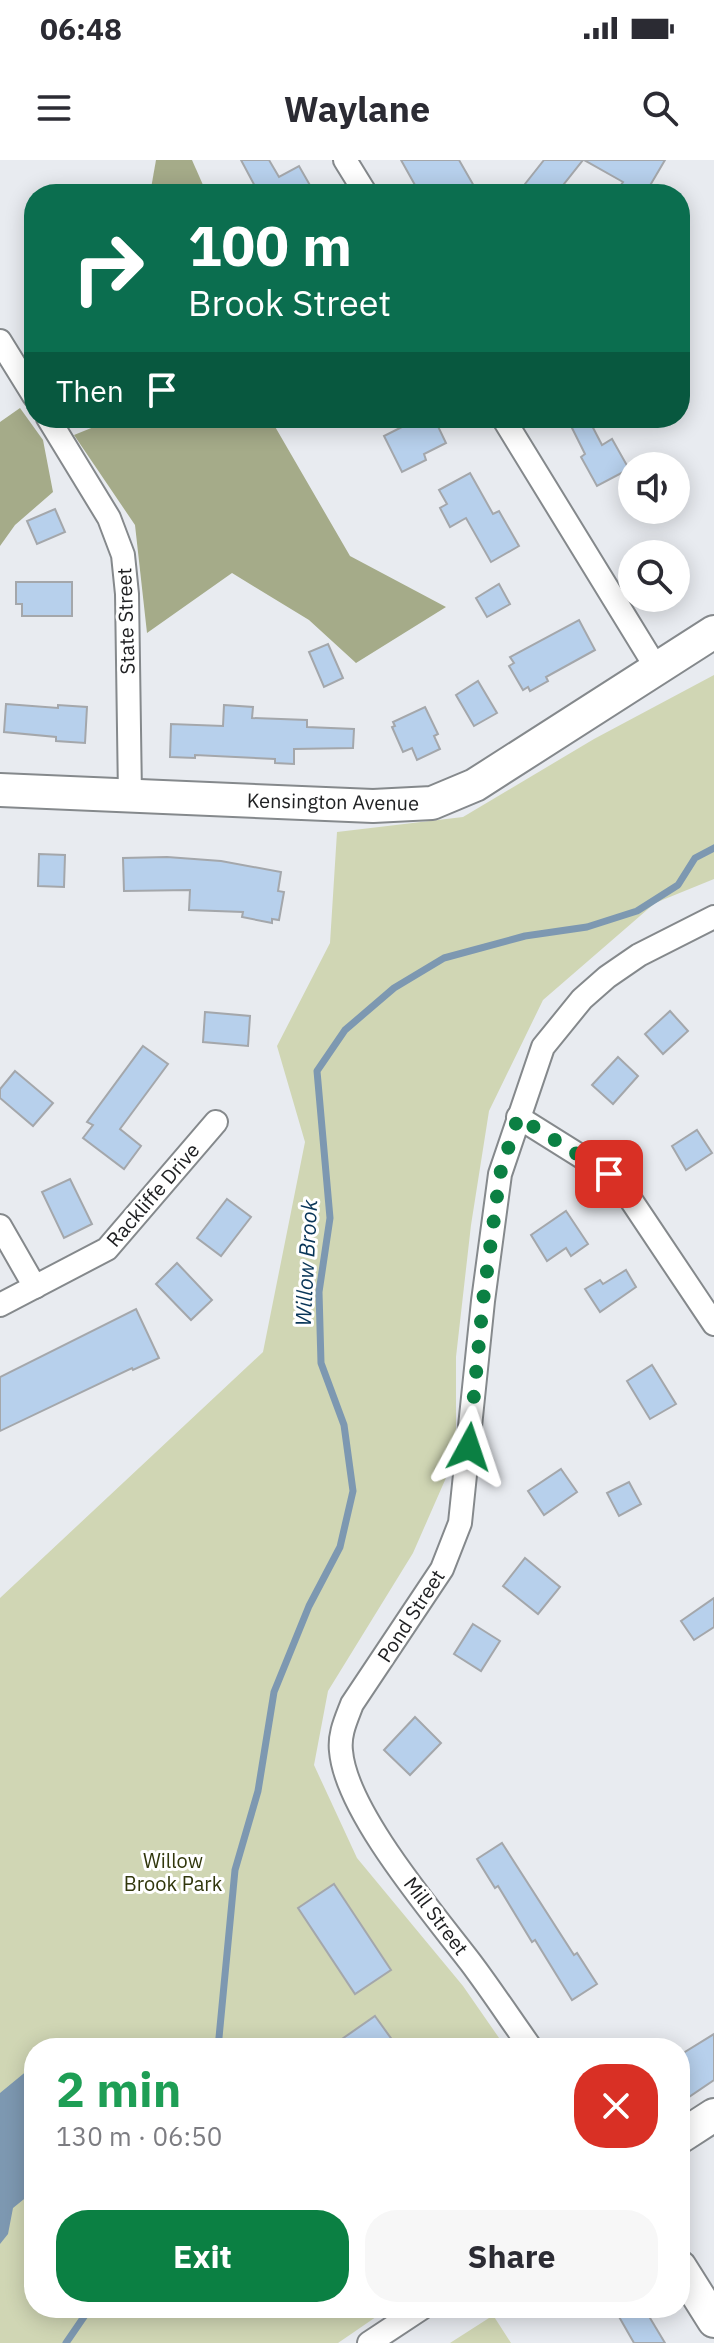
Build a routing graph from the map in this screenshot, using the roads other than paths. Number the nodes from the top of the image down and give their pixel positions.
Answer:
1 (345, 160) edge
2 (360, 184) edge
3 (0, 341) edge
4 (24, 380) edge
5 (54, 428) edge
6 (509, 428) edge
7 (714, 632) edge
8 (657, 669) junction
9 (0, 790) edge
10 (130, 796) junction
11 (714, 917) edge
12 (518, 1117) junction
13 (216, 1122) dead end
14 (0, 1226) edge
15 (35, 1287) junction
16 (0, 1305) edge
17 (714, 1324) edge
18 (347, 1780) joint
19 (524, 2038) edge
20 (714, 2115) edge
21 (690, 2131) edge
22 (690, 2283) edge
23 (407, 2318) edge
24 (714, 2321) edge
25 (369, 2343) edge

1 - 2 street
3 - 4 street
5 - 10 street, State Street
6 - 8 street
7 - 8 main road, Kensington Avenue
8 - 10 main road, Kensington Avenue
9 - 10 main road, Kensington Avenue
11 - 12 street, Pond Street
12 - 17 street
12 - 18 street, Pond Street
13 - 15 street, Rackliffe Drive
14 - 15 street
15 - 16 street, Rackliffe Drive
18 - 19 street, Mill Street
20 - 21 main road
22 - 24 main road
23 - 25 street

